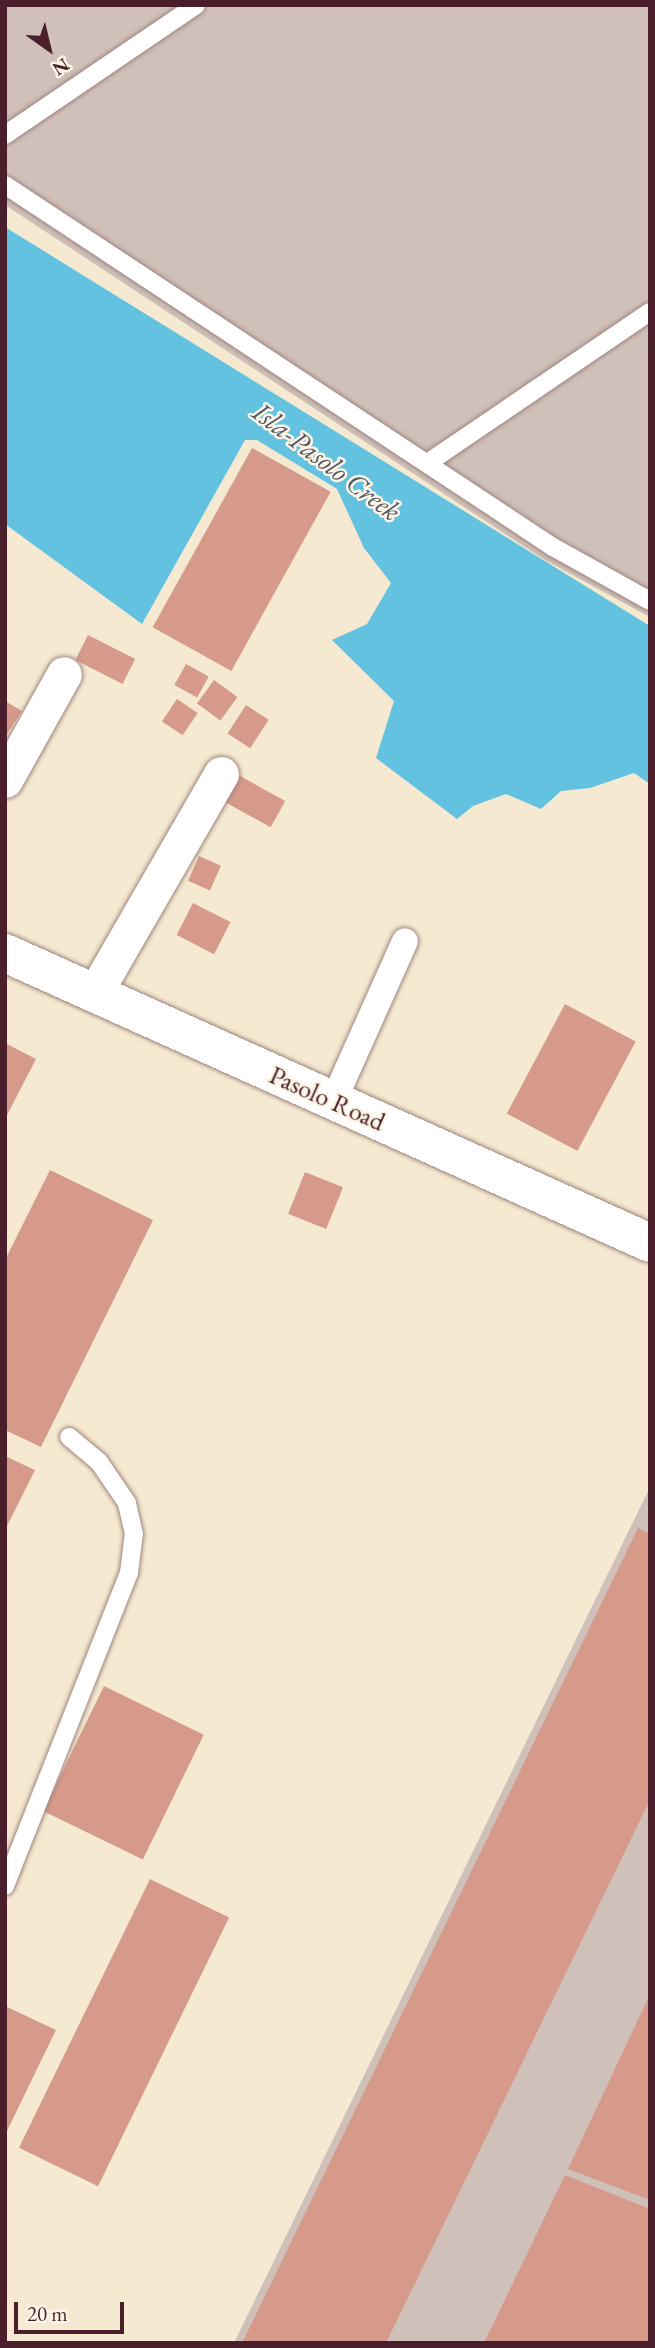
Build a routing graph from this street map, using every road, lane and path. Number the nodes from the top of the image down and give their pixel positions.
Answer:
1 (196, 5) edge
2 (5, 135) edge
3 (5, 185) edge
4 (650, 312) edge
5 (429, 463) junction
6 (650, 601) edge
7 (64, 674) dead end
8 (221, 774) dead end
9 (5, 780) edge
10 (405, 941) dead end
11 (5, 953) edge
12 (94, 994) junction
13 (333, 1102) junction
14 (650, 1243) edge
15 (69, 1437) dead end
16 (5, 1886) edge

1 - 2 lane
3 - 5 lane
4 - 5 lane
5 - 6 lane
7 - 9 street
8 - 12 street
10 - 13 street
11 - 12 street, Pasolo Road
12 - 13 street, Pasolo Road
13 - 14 street, Pasolo Road
15 - 16 lane

